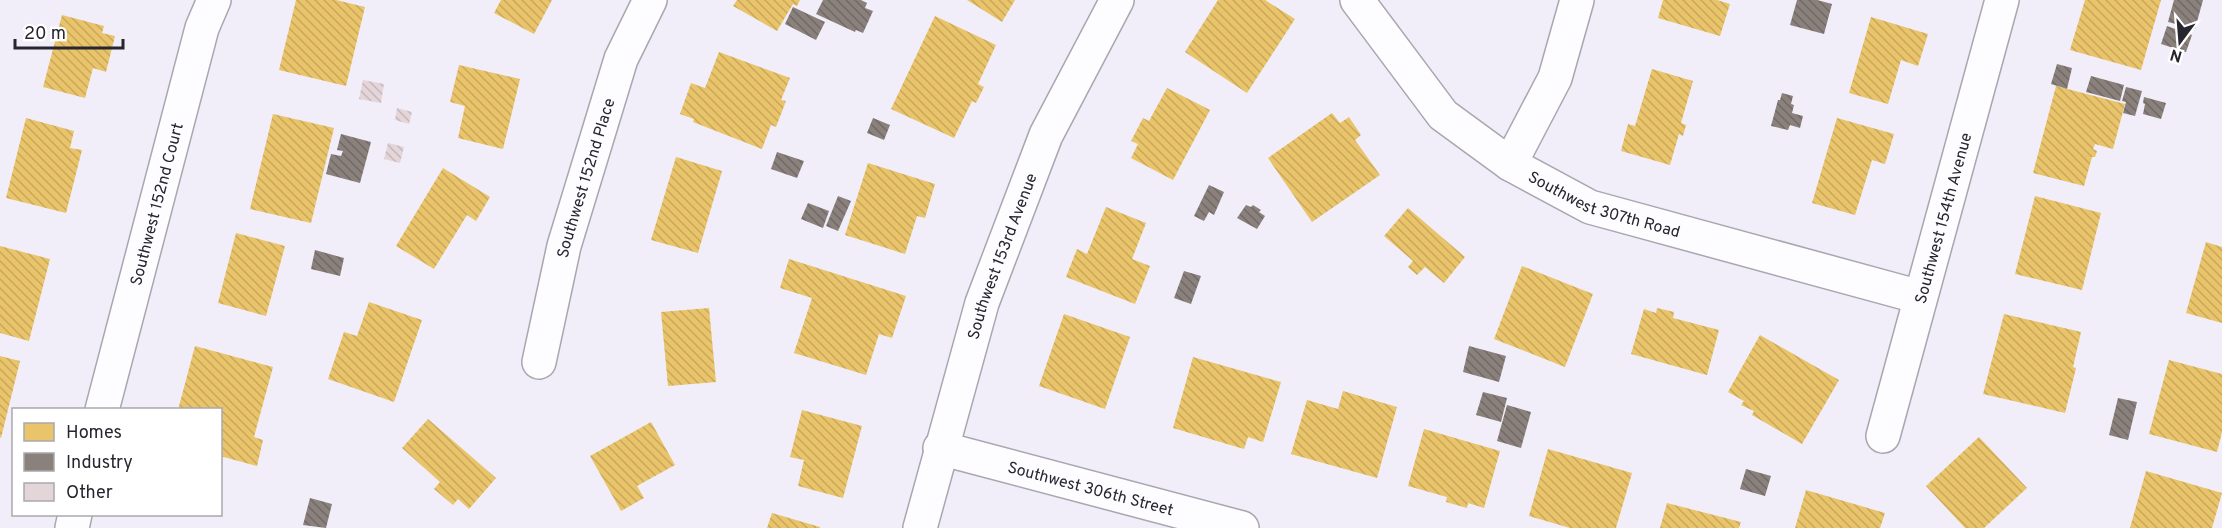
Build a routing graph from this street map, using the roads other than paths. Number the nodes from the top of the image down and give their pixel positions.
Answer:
1 (214, 0) edge
2 (650, 0) edge
3 (1117, 0) edge
4 (1357, 0) edge
5 (1576, 0) edge
6 (2002, 0) edge
7 (1510, 164) junction
8 (1920, 297) junction
9 (539, 362) dead end
10 (103, 408) edge
11 (1883, 436) dead end
12 (940, 448) junction
13 (920, 528) edge
14 (1242, 528) edge

1 - 10 street, Southwest 152nd Court
2 - 9 street, Southwest 152nd Place
3 - 12 street, Southwest 153rd Avenue
4 - 7 street, Southwest 307th Road
5 - 7 street
6 - 8 street, Southwest 154th Avenue
7 - 8 street, Southwest 307th Road
8 - 11 street, Southwest 154th Avenue
12 - 13 street, Southwest 153rd Avenue
12 - 14 street, Southwest 306th Street

